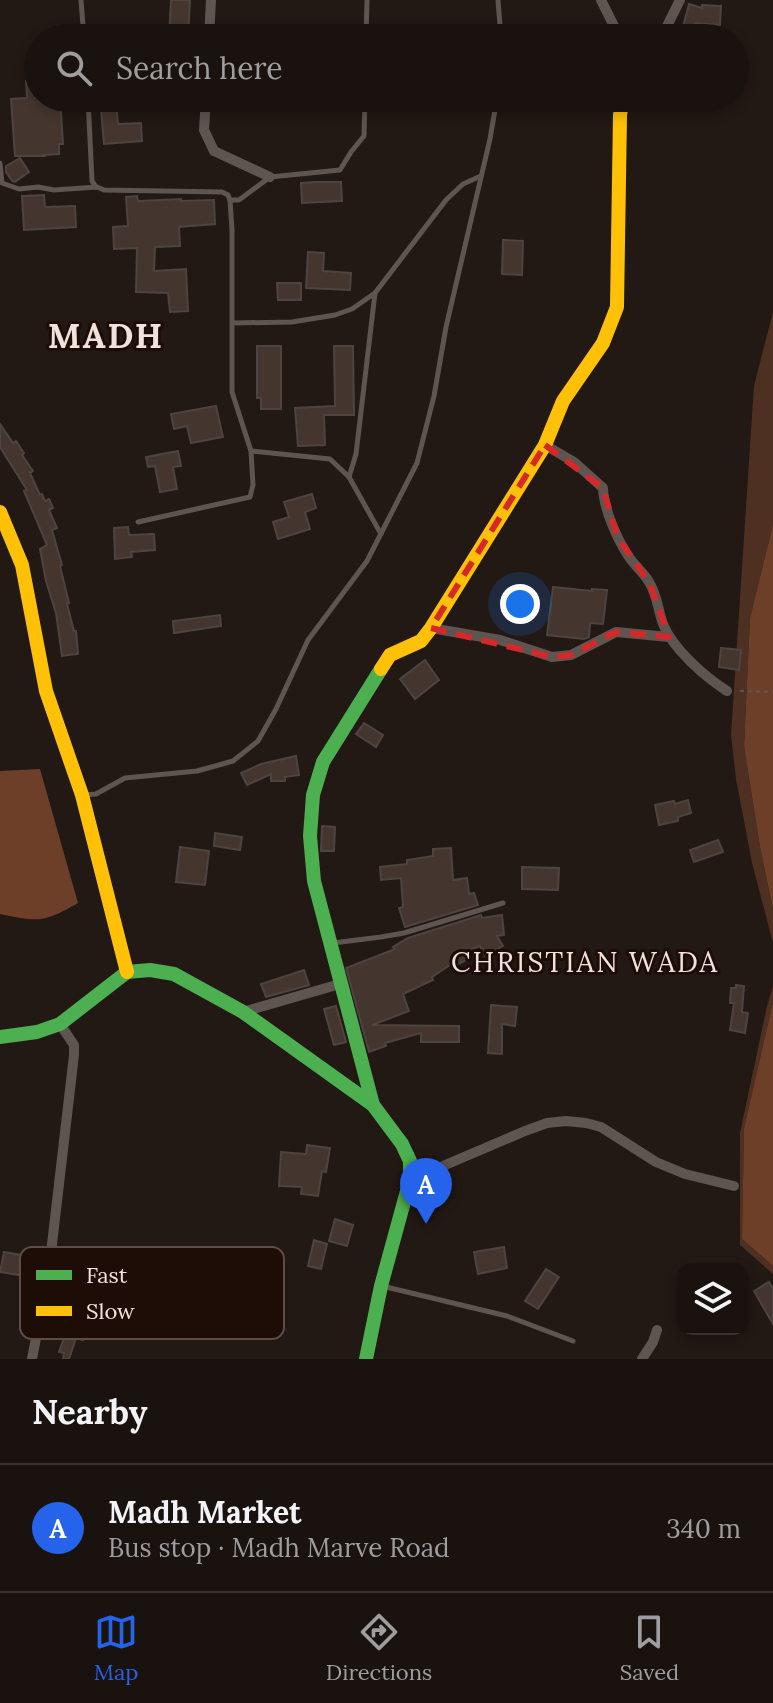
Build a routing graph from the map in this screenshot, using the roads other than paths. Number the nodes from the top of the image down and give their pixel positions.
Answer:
1 (81, 0) edge
2 (211, 0) edge
3 (367, 0) edge
4 (498, 0) edge
5 (601, 0) edge
6 (680, 0) edge
7 (83, 24) edge
8 (210, 24) edge
9 (366, 24) edge
10 (500, 24) edge
11 (613, 24) edge
12 (668, 24) edge
13 (89, 112) edge
14 (205, 112) edge
15 (365, 112) edge
16 (494, 112) edge
17 (621, 112) edge
18 (0, 163) edge
19 (482, 176) junction
20 (270, 177) junction
21 (97, 187) junction
22 (230, 200) junction
23 (375, 293) junction
24 (233, 323) junction
25 (545, 445) junction
26 (251, 451) junction
27 (349, 477) junction
28 (0, 512) edge
29 (138, 522) dead end
30 (381, 534) junction
31 (431, 628) junction
32 (669, 637) junction
33 (727, 691) road end
34 (82, 795) junction
35 (503, 903) dead end
36 (329, 943) junction
37 (127, 972) junction
38 (340, 984) junction
39 (243, 1012) junction
40 (60, 1024) junction
41 (0, 1037) edge
42 (373, 1105) junction
43 (410, 1180) junction
44 (734, 1186) dead end
45 (52, 1247) edge
46 (381, 1286) junction
47 (657, 1330) dead end
48 (36, 1339) edge
49 (573, 1341) dead end
50 (32, 1359) edge
51 (366, 1359) edge
52 (642, 1359) edge

1 - 7 lane
2 - 8 street
3 - 9 lane
4 - 10 lane
5 - 11 street
6 - 12 street
13 - 21 lane
14 - 20 street
15 - 20 lane
16 - 19 lane
17 - 25 street
18 - 21 lane
19 - 23 lane
19 - 30 lane
20 - 22 lane
21 - 22 lane
22 - 24 lane
23 - 24 lane
23 - 27 lane
24 - 26 lane
25 - 31 street
25 - 32 street
26 - 27 lane
26 - 29 lane
27 - 30 lane
28 - 34 street
30 - 34 lane
31 - 32 street
31 - 36 street
32 - 33 street
34 - 37 street
35 - 36 lane
36 - 38 street
37 - 39 street
37 - 40 street
38 - 39 street
38 - 42 street
39 - 42 street
40 - 41 street
40 - 45 street
42 - 43 street
43 - 44 street
43 - 46 street
46 - 49 lane
46 - 51 street
47 - 52 street
48 - 50 street

